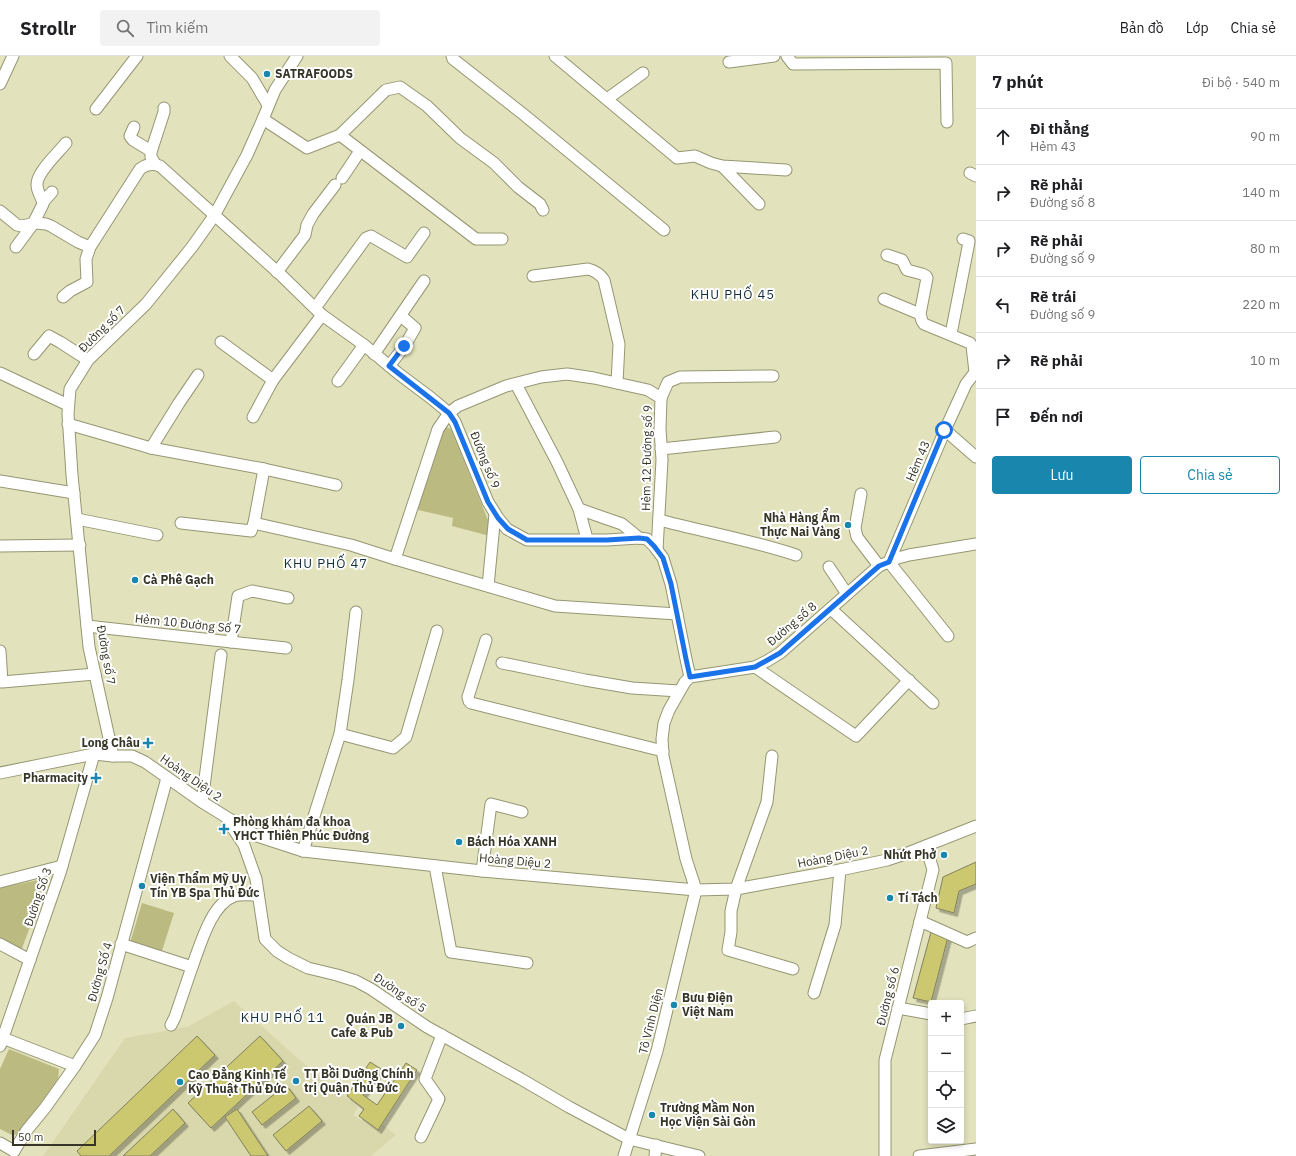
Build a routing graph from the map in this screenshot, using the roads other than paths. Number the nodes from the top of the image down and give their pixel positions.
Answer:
1 (13, 56) edge
2 (137, 56) edge
3 (230, 56) edge
4 (297, 56) edge
5 (452, 56) edge
6 (556, 56) edge
7 (774, 56) edge
8 (787, 56) edge
9 (946, 60) edge
10 (729, 62) dead end
11 (643, 73) dead end
12 (0, 84) edge
13 (607, 99) junction
14 (268, 105) junction
15 (164, 108) dead end
16 (96, 109) dead end
17 (263, 119) junction
18 (947, 122) dead end
19 (134, 127) dead end
20 (340, 135) junction
21 (66, 143) dead end
22 (151, 151) junction
23 (360, 151) junction
24 (153, 164) junction
25 (722, 166) junction
26 (786, 170) dead end
27 (52, 192) dead end
28 (43, 202) junction
29 (759, 204) dead end
30 (543, 210) dead end
31 (0, 211) edge
32 (214, 216) junction
33 (33, 224) junction
34 (664, 230) dead end
35 (424, 233) dead end
36 (502, 239) dead end
37 (963, 239) dead end
38 (16, 247) dead end
39 (90, 247) junction
40 (887, 255) dead end
41 (277, 272) junction
42 (533, 276) dead end
43 (424, 281) dead end
44 (63, 296) dead end
45 (884, 299) dead end
46 (319, 311) junction
47 (920, 314) junction
48 (401, 316) junction
49 (951, 334) junction
50 (221, 342) dead end
51 (364, 345) junction
52 (34, 354) dead end
53 (374, 354) junction
54 (88, 360) junction
55 (389, 366) junction
56 (976, 372) edge
57 (0, 373) edge
58 (198, 375) dead end
59 (772, 376) dead end
60 (273, 380) junction
61 (338, 381) dead end
62 (617, 383) junction
63 (516, 384) junction
64 (661, 398) junction
65 (68, 405) junction
66 (449, 413) junction
67 (253, 417) dead end
68 (68, 424) junction
69 (944, 430) junction
70 (775, 437) dead end
71 (151, 448) junction
72 (661, 449) junction
73 (976, 457) edge
74 (264, 469) junction
75 (0, 481) edge
76 (336, 485) dead end
77 (74, 493) junction
78 (861, 494) dead end
79 (579, 509) junction
80 (495, 514) junction
81 (77, 520) junction
82 (659, 520) junction
83 (181, 523) dead end
84 (254, 523) junction
85 (157, 535) dead end
86 (639, 538) junction
87 (587, 539) junction
88 (976, 544) edge
89 (80, 545) junction
90 (0, 546) edge
91 (657, 550) junction
92 (796, 555) dead end
93 (395, 559) junction
94 (884, 564) junction
95 (828, 566) dead end
96 (488, 586) junction
97 (847, 594) junction
98 (288, 598) dead end
99 (831, 609) junction
100 (356, 612) dead end
101 (677, 614) junction
102 (87, 626) junction
103 (436, 631) dead end
104 (948, 636) dead end
105 (486, 640) dead end
106 (231, 642) junction
107 (286, 648) dead end
108 (0, 651) edge
109 (221, 655) dead end
110 (502, 663) dead end
111 (755, 667) junction
112 (95, 674) junction
113 (690, 677) junction
114 (909, 680) junction
115 (679, 691) junction
116 (933, 703) dead end
117 (340, 734) junction
118 (663, 751) junction
119 (94, 754) junction
120 (113, 756) junction
121 (772, 756) dead end
122 (0, 773) edge
123 (167, 778) junction
124 (202, 802) junction
125 (522, 812) dead end
126 (227, 819) junction
127 (976, 826) edge
128 (926, 846) junction
129 (303, 850) junction
130 (62, 866) junction
131 (435, 866) junction
132 (840, 870) junction
133 (482, 871) junction
134 (0, 882) edge
135 (736, 889) junction
136 (696, 890) junction
137 (258, 895) junction
138 (920, 921) junction
139 (976, 938) edge
140 (0, 944) edge
141 (121, 944) junction
142 (30, 960) junction
143 (527, 963) dead end
144 (192, 967) junction
145 (793, 969) dead end
146 (814, 993) dead end
147 (898, 1008) junction
148 (928, 1013) edge
149 (976, 1016) edge
150 (964, 1018) edge
151 (171, 1025) dead end
152 (442, 1035) junction
153 (1, 1041) edge
154 (75, 1066) junction
155 (421, 1137) dead end
156 (629, 1139) junction
157 (0, 1143) edge
158 (655, 1151) edge
159 (668, 1152) edge
160 (975, 1152) edge
161 (15, 1154) edge
162 (624, 1156) edge
163 (699, 1156) edge
164 (885, 1156) edge
165 (919, 1156) edge

1 - 12 street
2 - 16 street
3 - 14 street
4 - 14 street, Đường số 7
5 - 34 street
6 - 13 street
7 - 10 street
8 - 9 street
9 - 18 street
11 - 13 street
13 - 25 street
14 - 17 street, Đường số 7
15 - 22 street
17 - 20 street
17 - 32 street, Đường số 7
19 - 22 street
20 - 23 street
20 - 30 street
21 - 28 street
22 - 24 street
23 - 36 street
23 - 41 street
24 - 32 street, Đường số 9
24 - 39 street
25 - 26 street
25 - 29 street
27 - 28 street
28 - 33 street
31 - 33 street
32 - 41 street, Đường số 9
32 - 54 street, Đường số 7
33 - 38 street
33 - 39 street
35 - 46 street
37 - 49 street
39 - 44 street
40 - 47 street
41 - 46 street, Đường số 9
42 - 62 street
43 - 48 street
45 - 47 street, Hẻm 43
46 - 51 street, Đường số 9
46 - 60 street
47 - 49 street, Hẻm 43
48 - 53 street
48 - 55 street
49 - 56 street, Hẻm 43
50 - 60 street
51 - 53 street, Đường số 9
51 - 61 street
52 - 54 street
53 - 55 street, Đường số 9
54 - 65 street, Đường số 7
55 - 66 street, Đường số 9
56 - 69 street, Hẻm 43
57 - 65 street
58 - 71 street
59 - 64 street
60 - 67 street
62 - 63 street, Hẻm 12 Đường số 9
62 - 64 street, Hẻm 12 Đường số 9
63 - 66 street, Hẻm 12 Đường số 9
63 - 79 street
64 - 72 street, Hẻm 12 Đường số 9
65 - 68 street, Đường số 7
66 - 80 street, Đường số 9
66 - 93 street
68 - 71 street
68 - 77 street, Đường số 7
69 - 73 street
69 - 94 street, Hẻm 43
70 - 72 street
71 - 74 street
72 - 82 street, Hẻm 12 Đường số 9
74 - 76 street
74 - 84 street
75 - 77 street
77 - 81 street, Đường số 7
78 - 94 street
79 - 86 street
79 - 87 street
80 - 87 street, Đường số 9
80 - 96 street
81 - 85 street
81 - 89 street, Đường số 7
82 - 91 street, Hẻm 12 Đường số 9
82 - 92 street
83 - 84 street
84 - 93 street
86 - 87 street, Đường số 9
86 - 91 street
88 - 94 street, Đường số 8
89 - 90 street
89 - 102 street, Đường số 7
91 - 101 street
93 - 96 street
94 - 97 street, Đường số 8
94 - 104 street
95 - 97 street
96 - 101 street
97 - 99 street, Đường số 8
98 - 106 street
99 - 111 street, Đường số 8
99 - 114 street
100 - 117 street
101 - 113 street
102 - 106 street, Hẻm 10 Đường Số 7
102 - 112 street, Đường số 7
103 - 117 street
105 - 118 street
106 - 107 street, Hẻm 10 Đường Số 7
108 - 112 street
109 - 124 street
110 - 115 street
111 - 113 street, Đường số 8
111 - 114 street
112 - 120 street, Đường số 7
113 - 115 street
114 - 116 street
115 - 118 street
117 - 129 street
118 - 136 street
119 - 120 street, Hoàng Diệu 2
119 - 122 street, Hoàng Diệu 2
119 - 130 street, Đường Số 3
120 - 123 street, Hoàng Diệu 2
121 - 135 street
123 - 124 street, Hoàng Diệu 2
123 - 141 street, Đường Số 4
124 - 126 street, Hoàng Diệu 2
125 - 133 street
126 - 129 street, Hoàng Diệu 2
126 - 137 street, Đường số 5
127 - 128 street, Hoàng Diệu 2
128 - 132 street, Hoàng Diệu 2
128 - 138 street, Đường số 6
129 - 131 street, Hoàng Diệu 2
130 - 134 street
130 - 142 street, Đường Số 3
131 - 133 street, Hoàng Diệu 2
131 - 143 street
132 - 135 street, Hoàng Diệu 2
132 - 146 street
133 - 136 street, Hoàng Diệu 2
135 - 136 street, Hoàng Diệu 2
135 - 145 street
136 - 156 street, Tô Vĩnh Diện
137 - 144 street
137 - 152 street, Đường số 5
138 - 139 street
138 - 147 street, Đường số 6
140 - 142 street
141 - 144 street
141 - 154 street, Đường Số 4
142 - 153 street, Đường Số 3
144 - 151 street
147 - 148 street
147 - 164 street, Đường số 6
149 - 150 street
152 - 155 street
152 - 156 street, Đường số 5
153 - 154 street
154 - 161 street, Đường Số 4
156 - 158 street
156 - 162 street, Tô Vĩnh Diện
157 - 161 street
158 - 159 street
159 - 163 street
160 - 165 street

